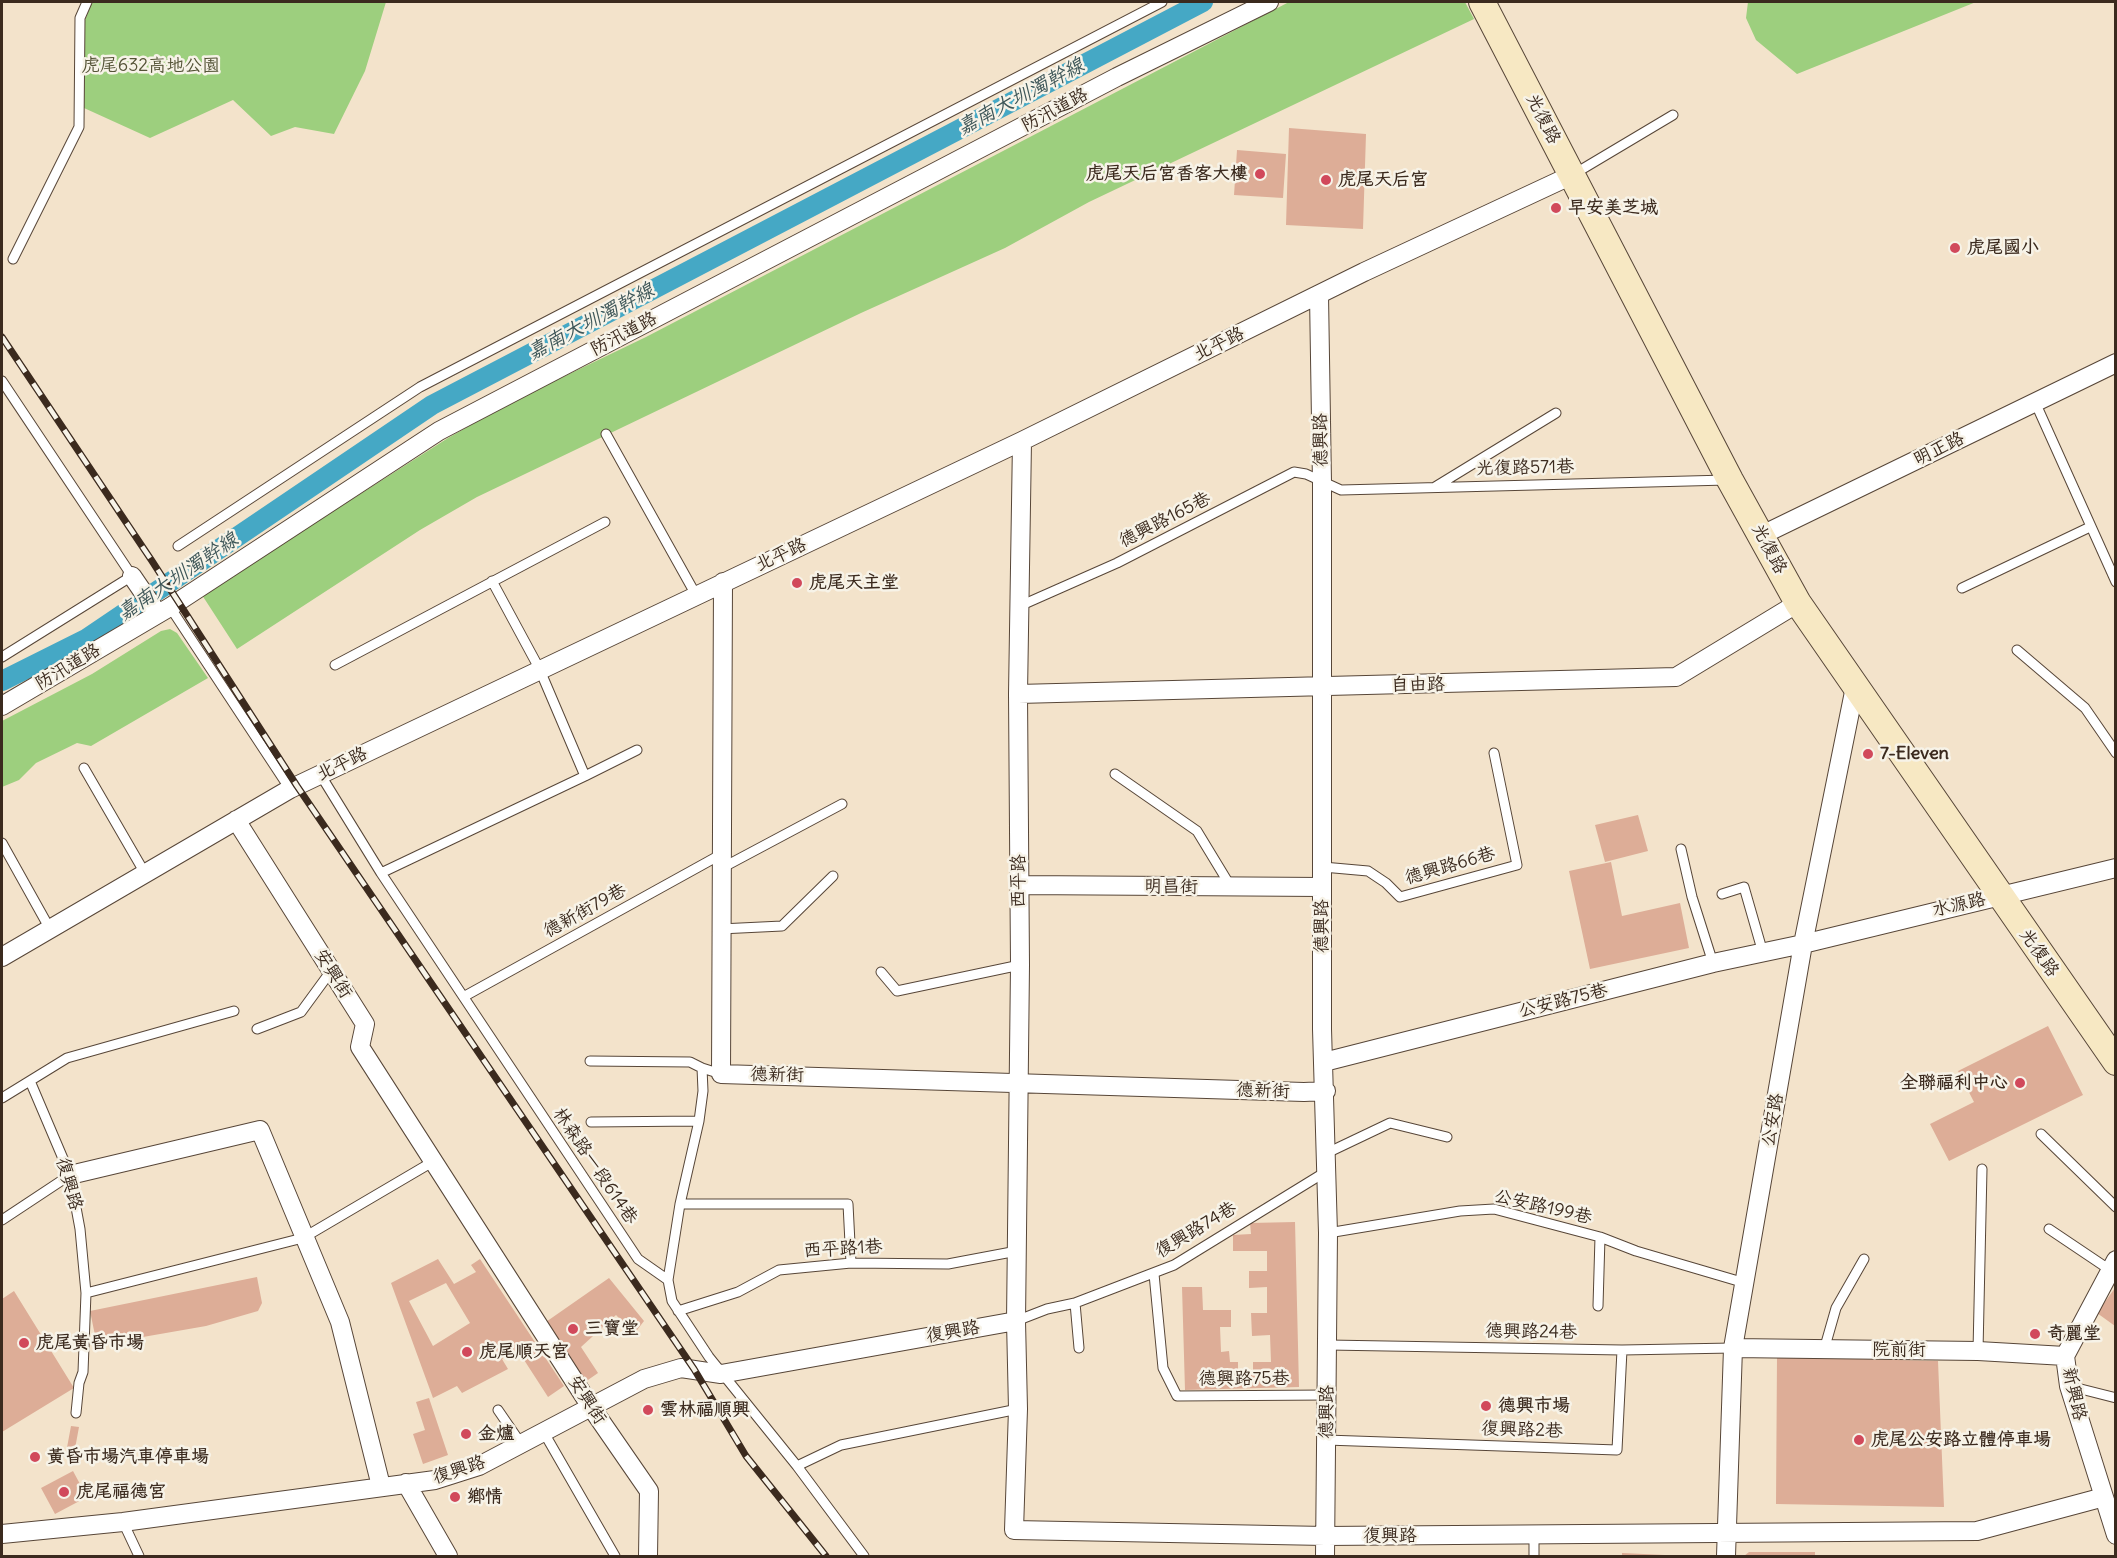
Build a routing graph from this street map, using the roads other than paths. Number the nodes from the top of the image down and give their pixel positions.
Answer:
1 (87, 2) edge
2 (1162, 2) edge
3 (1269, 2) edge
4 (1482, 2) edge
5 (1673, 115) dead end
6 (1572, 175) junction
7 (13, 259) dead end
8 (1319, 295) junction
9 (2115, 363) edge
10 (2, 381) edge
11 (2035, 402) junction
12 (1556, 413) dead end
13 (606, 434) dead end
14 (1022, 441) junction
15 (1730, 480) junction
16 (1322, 483) junction
17 (1435, 487) junction
18 (605, 522) dead end
19 (2090, 527) junction
20 (1762, 535) junction
21 (178, 546) dead end
22 (132, 576) junction
23 (492, 581) junction
24 (723, 582) junction
25 (2115, 582) edge
26 (1962, 588) dead end
27 (696, 595) junction
28 (1798, 603) junction
29 (1022, 605) junction
30 (164, 610) junction
31 (2018, 650) dead end
32 (2, 657) edge
33 (335, 665) dead end
34 (539, 669) junction
35 (1322, 687) junction
36 (1855, 687) junction
37 (1018, 694) junction
38 (2, 706) edge
39 (637, 750) dead end
40 (1494, 753) dead end
41 (2115, 753) edge
42 (84, 768) dead end
43 (320, 774) junction
44 (1115, 774) dead end
45 (585, 776) junction
46 (290, 789) junction
47 (842, 804) dead end
48 (236, 820) junction
49 (2, 843) edge
50 (1681, 849) dead end
51 (720, 862) junction
52 (1323, 867) junction
53 (2115, 868) edge
54 (381, 873) junction
55 (146, 875) junction
56 (833, 876) dead end
57 (1020, 885) junction
58 (1231, 887) junction
59 (1322, 887) junction
60 (1722, 894) dead end
61 (2002, 895) junction
62 (50, 929) junction
63 (720, 929) junction
64 (1803, 944) junction
65 (1763, 953) junction
66 (2, 957) edge
67 (1713, 963) junction
68 (1020, 965) junction
69 (331, 971) junction
70 (881, 972) dead end
71 (465, 996) junction
72 (234, 1011) dead end
73 (257, 1029) dead end
74 (590, 1061) dead end
75 (1324, 1062) junction
76 (2115, 1062) edge
77 (702, 1068) junction
78 (721, 1074) junction
79 (30, 1081) junction
80 (1018, 1081) junction
81 (1326, 1091) junction
82 (2, 1098) edge
83 (699, 1121) junction
84 (591, 1122) dead end
85 (2042, 1134) dead end
86 (1447, 1137) dead end
87 (434, 1161) junction
88 (1327, 1162) junction
89 (1982, 1168) dead end
90 (70, 1175) junction
91 (680, 1204) junction
92 (2115, 1207) edge
93 (2, 1220) edge
94 (2049, 1228) dead end
95 (1329, 1233) junction
96 (1600, 1237) junction
97 (303, 1238) junction
98 (1017, 1251) junction
99 (1864, 1259) dead end
100 (851, 1263) junction
101 (2113, 1265) edge
102 (1154, 1274) junction
103 (668, 1280) junction
104 (1745, 1283) junction
105 (86, 1293) junction
106 (1075, 1303) junction
107 (1598, 1306) dead end
108 (678, 1311) junction
109 (1016, 1321) junction
110 (1328, 1345) junction
111 (1079, 1348) dead end
112 (1733, 1348) junction
113 (1622, 1350) junction
114 (1824, 1350) junction
115 (1978, 1351) junction
116 (2066, 1356) junction
117 (721, 1374) junction
118 (2069, 1386) junction
119 (1328, 1395) junction
120 (2115, 1398) edge
121 (591, 1407) junction
122 (1018, 1409) junction
123 (498, 1410) dead end
124 (76, 1413) dead end
125 (543, 1431) junction
126 (1326, 1440) junction
127 (522, 1445) junction
128 (797, 1466) junction
129 (406, 1483) junction
130 (381, 1486) junction
131 (2104, 1497) junction
132 (123, 1522) junction
133 (2, 1534) edge
134 (1726, 1534) junction
135 (2115, 1535) edge
136 (1325, 1536) junction
137 (1534, 1536) junction
138 (139, 1557) edge
139 (448, 1557) edge
140 (615, 1557) edge
141 (648, 1557) edge
142 (864, 1557) edge
143 (1325, 1557) edge
144 (1534, 1557) edge
145 (1726, 1557) edge

1 - 7 lane
2 - 21 lane
3 - 30 street, 防汛道路
4 - 6 street, 光復路
5 - 6 lane
6 - 8 street, 北平路
6 - 15 street, 光復路
8 - 14 street, 北平路
8 - 16 street, 德興路
9 - 11 street, 明正路
10 - 22 lane
11 - 19 lane
11 - 20 street, 明正路
12 - 17 lane
13 - 27 lane
14 - 24 street, 北平路
14 - 29 street, 西平路
15 - 17 lane, 光復路571巷
15 - 20 street, 光復路
16 - 17 lane, 光復路571巷
16 - 29 lane, 德興路165巷
16 - 35 street, 德興路
18 - 23 lane
19 - 25 lane
19 - 26 lane
20 - 28 street, 光復路
22 - 30 street
22 - 32 lane
23 - 33 lane
23 - 34 lane
24 - 27 street, 北平路
24 - 51 street
27 - 34 street, 北平路
28 - 35 street, 自由路
28 - 36 street, 光復路
29 - 37 street, 西平路
30 - 38 street, 防汛道路
30 - 46 lane
31 - 41 lane
34 - 43 street, 北平路
34 - 45 lane
35 - 37 street, 自由路
35 - 52 street, 德興路
36 - 61 street, 光復路
36 - 64 street, 公安路
37 - 57 street, 西平路
39 - 45 lane
40 - 52 lane, 德興路66巷
42 - 55 lane
43 - 46 street, 北平路
43 - 54 lane, 林森路一段614巷
44 - 58 lane
45 - 54 lane
46 - 48 street, 北平路
47 - 51 lane, 德新街79巷
48 - 55 street, 北平路
48 - 69 street, 安興街
49 - 62 lane
50 - 67 lane
51 - 63 street
51 - 71 lane, 德新街79巷
52 - 59 street, 德興路
53 - 61 street, 水源路
54 - 71 lane, 林森路一段614巷
55 - 62 street, 北平路
56 - 63 lane
57 - 58 street, 明昌街
57 - 68 street, 西平路
58 - 59 street, 明昌街
59 - 75 street, 德興路
60 - 65 lane
61 - 64 street, 水源路
61 - 76 street, 光復路
62 - 66 street, 北平路
63 - 78 street
64 - 65 street, 公安路75巷
64 - 104 street, 公安路
65 - 67 street, 公安路75巷
67 - 75 street, 公安路75巷
68 - 70 lane
68 - 80 street, 西平路
69 - 73 lane
69 - 87 street, 安興街
71 - 103 lane, 林森路一段614巷
72 - 79 lane
74 - 77 lane
75 - 81 street, 德興路
77 - 78 lane
77 - 83 lane
78 - 80 street, 德新街
79 - 82 lane
79 - 90 lane, 復興路
80 - 81 street, 德新街
80 - 98 street, 西平路
81 - 88 street, 德興路
83 - 84 lane
83 - 91 lane
85 - 92 lane
86 - 88 lane, 復興路74巷
87 - 97 lane
87 - 121 street, 安興街
88 - 95 street, 德興路
88 - 102 lane, 復興路74巷
89 - 115 lane
90 - 93 lane
90 - 97 street
90 - 105 lane, 復興路
91 - 100 lane
91 - 103 lane
94 - 101 lane
95 - 96 lane, 公安路199巷
95 - 110 street, 德興路
96 - 104 lane, 公安路199巷
96 - 107 lane
97 - 105 lane
97 - 130 street
98 - 100 lane, 西平路1巷
98 - 109 street, 西平路
99 - 114 lane
100 - 108 lane, 西平路1巷
101 - 116 street, 新興路
102 - 106 lane, 復興路74巷
102 - 119 lane, 德興路75巷
103 - 108 lane
104 - 112 street, 公安路
105 - 124 lane, 復興路
106 - 109 lane, 復興路74巷
106 - 111 lane
108 - 117 lane
109 - 117 street, 復興路
109 - 122 street, 復興路
110 - 113 lane, 德興路24巷
110 - 119 street, 德興路
112 - 113 lane, 德興路24巷
112 - 114 street, 院前街
112 - 134 street, 公安路
113 - 126 lane, 復興路2巷
114 - 115 street, 院前街
115 - 116 street, 院前街
116 - 118 street, 新興路
117 - 121 street, 復興路
117 - 128 lane
118 - 120 lane
118 - 131 street, 新興路
119 - 126 street, 德興路
121 - 125 street, 復興路
121 - 141 street, 安興街
122 - 128 lane
122 - 136 street, 復興路
123 - 127 lane
125 - 127 street, 復興路
125 - 140 lane
126 - 136 street, 德興路
127 - 129 street, 復興路
128 - 142 lane
129 - 130 street, 復興路
129 - 139 street
130 - 132 street, 復興路
131 - 134 street, 復興路
131 - 135 street, 新興路
132 - 133 street, 復興路
132 - 138 lane
134 - 137 street, 復興路
134 - 145 street, 公安路
136 - 137 street, 復興路
136 - 143 street, 德興路
137 - 144 lane

